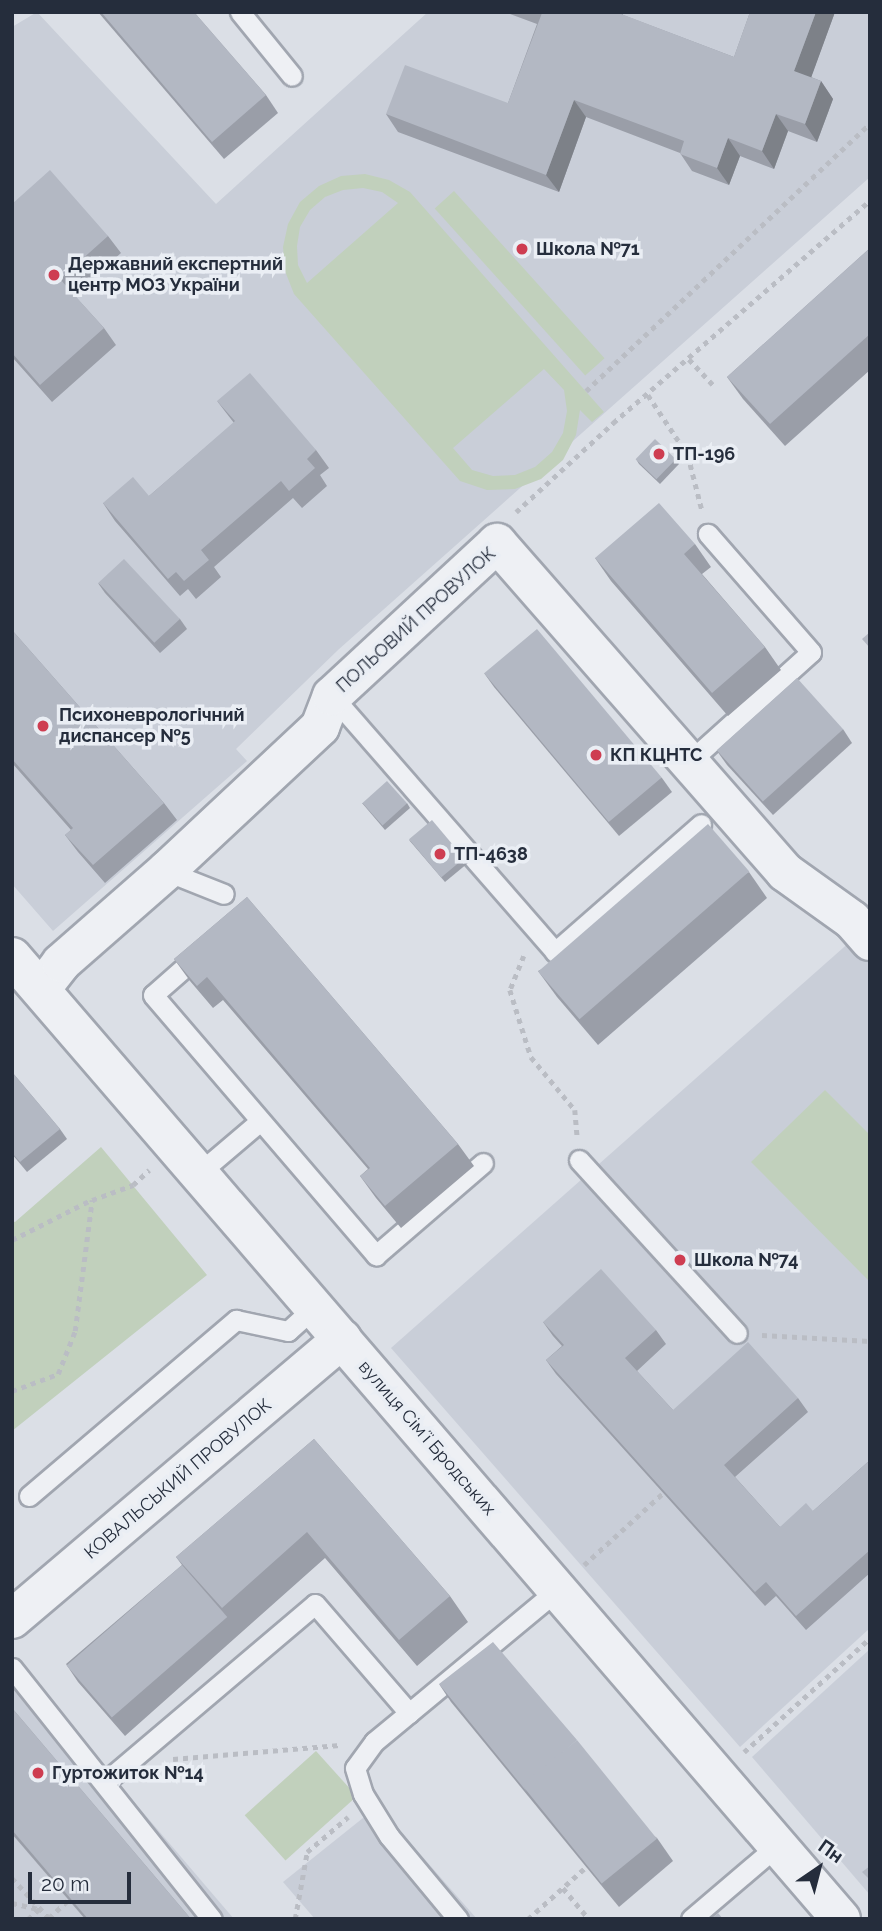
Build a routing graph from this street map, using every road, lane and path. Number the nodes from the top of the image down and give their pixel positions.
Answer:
1 (240, 12) edge
2 (292, 76) dead end
3 (870, 123) edge
4 (870, 200) edge
5 (689, 359) junction
6 (713, 385) dead end
7 (586, 391) dead end
8 (648, 396) junction
9 (544, 486) dead end
10 (708, 534) joint
11 (332, 696) junction
12 (689, 762) junction
13 (701, 824) dead end
14 (166, 871) junction
15 (223, 894) dead end
16 (535, 929) junction
17 (870, 941) edge
18 (214, 942) edge
19 (12, 957) edge
20 (41, 989) junction
21 (260, 1121) junction
22 (579, 1160) joint
23 (482, 1163) dead end
24 (199, 1173) junction
25 (133, 1185) dead end
26 (92, 1200) junction
27 (12, 1240) edge
28 (315, 1307) junction
29 (737, 1333) joint
30 (342, 1339) junction
31 (870, 1342) edge
32 (12, 1391) edge
33 (663, 1493) edge
34 (29, 1496) dead end
35 (558, 1590) junction
36 (12, 1619) edge
37 (870, 1638) edge
38 (12, 1668) edge
39 (409, 1713) junction
40 (374, 1742) junction
41 (741, 1755) dead end
42 (126, 1763) junction
43 (105, 1782) junction
44 (367, 1801) junction
45 (778, 1845) junction
46 (586, 1867) edge
47 (12, 1878) edge
48 (563, 1888) junction
49 (68, 1900) edge
50 (12, 1903) edge
51 (40, 1909) junction
52 (49, 1918) edge
53 (28, 1919) edge
54 (212, 1919) edge
55 (295, 1919) edge
56 (458, 1919) edge
57 (528, 1919) edge
58 (589, 1919) edge
59 (691, 1919) edge
60 (841, 1919) edge

1 - 2 lane
3 - 7 path
4 - 5 path
5 - 6 path
5 - 8 path
8 - 9 path
8 - 10 path
10 - 12 lane
11 - 12 street, ПОЛЬОВИЙ ПРОВУЛОК
11 - 14 street, ПОЛЬОВИЙ ПРОВУЛОК
11 - 16 lane
12 - 17 street, ПОЛЬОВИЙ ПРОВУЛОК
13 - 16 lane
14 - 15 lane
14 - 20 street, ПОЛЬОВИЙ ПРОВУЛОК
16 - 22 path
18 - 21 lane
19 - 20 street, вулиця Сімʼї Бродських
20 - 24 street, вулиця Сімʼї Бродських
21 - 23 lane
21 - 24 lane
22 - 29 lane
24 - 28 street, вулиця Сімʼї Бродських
25 - 26 path
26 - 27 path
26 - 32 path
28 - 30 street, вулиця Сімʼї Бродських
28 - 34 lane
29 - 31 path
30 - 35 street, вулиця Сімʼї Бродських
30 - 36 street, КОВАЛЬСЬКИЙ ПРОВУЛОК
33 - 35 path
35 - 39 lane
35 - 45 street, вулиця Сімʼї Бродських
37 - 41 path
38 - 43 lane
39 - 40 lane
39 - 42 lane
40 - 42 path
40 - 44 lane
42 - 43 lane
43 - 54 lane
44 - 55 path
44 - 56 lane
45 - 59 lane
45 - 60 street, вулиця Сімʼї Бродських
46 - 48 path
47 - 51 path
48 - 57 path
48 - 58 path
49 - 52 path
50 - 51 path
51 - 52 path
51 - 53 path

